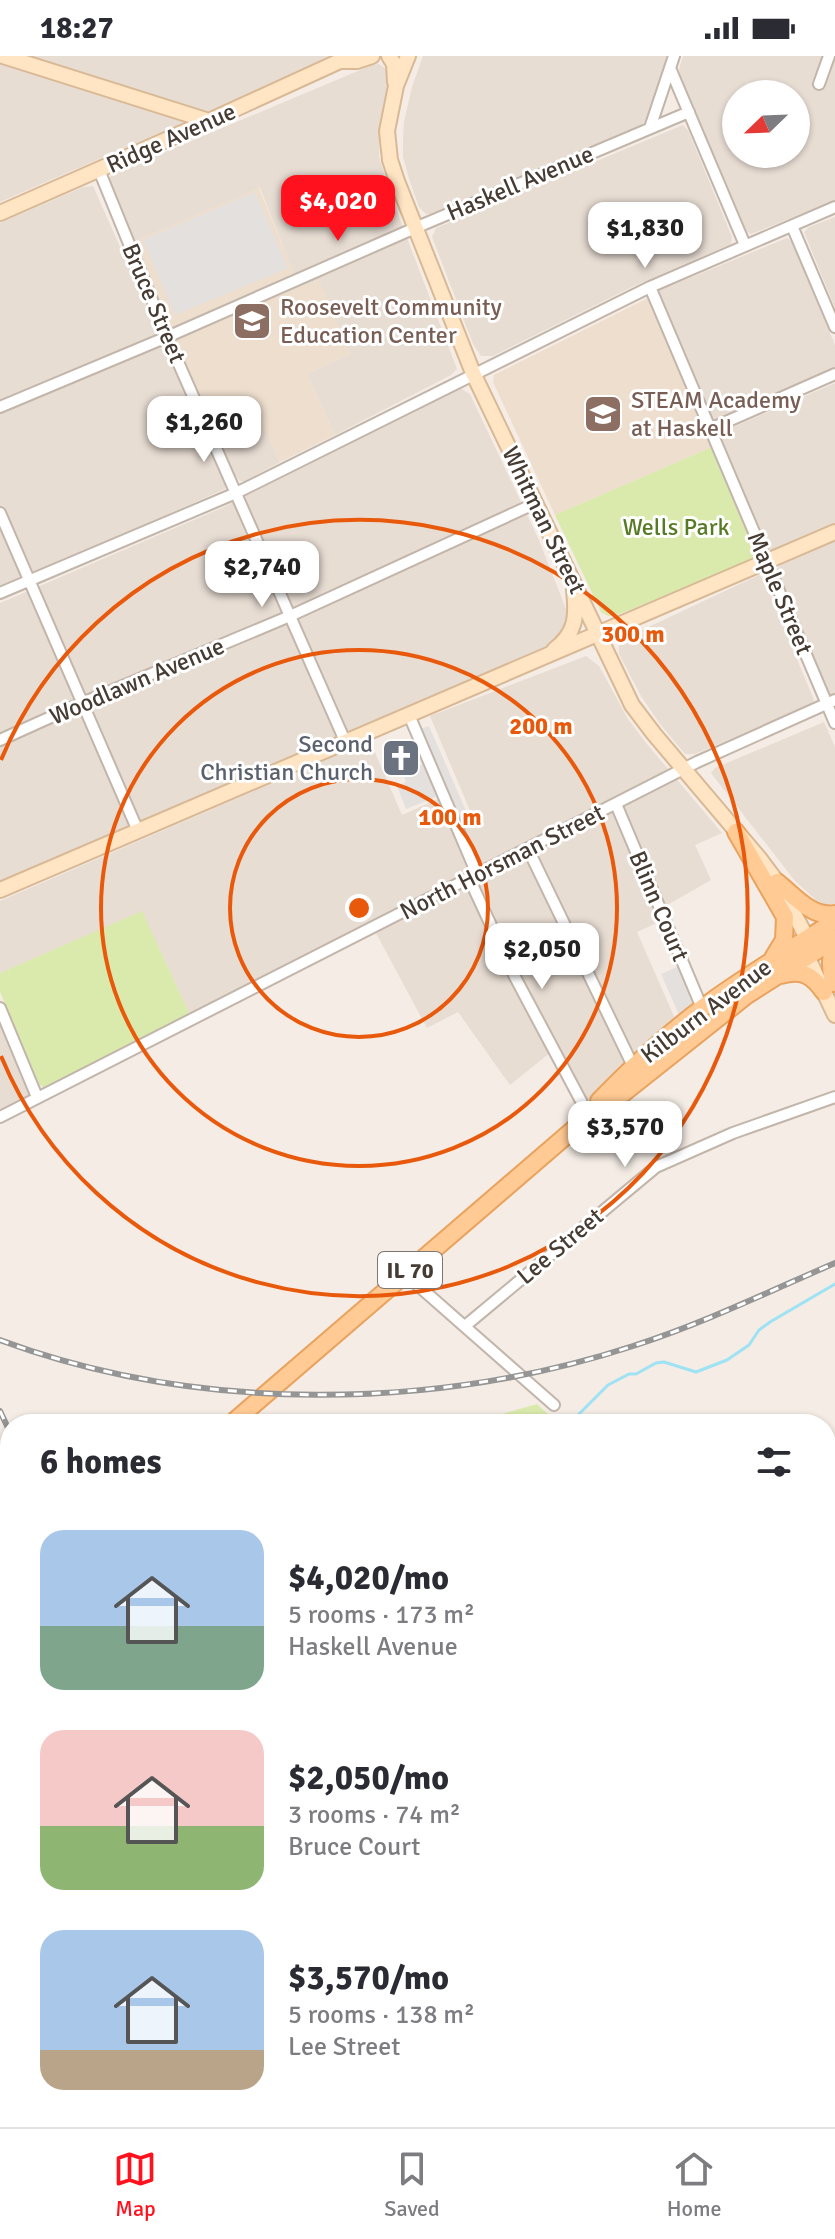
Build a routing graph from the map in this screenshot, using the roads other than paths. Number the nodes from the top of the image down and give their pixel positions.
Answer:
1 (3, 56) edge
2 (372, 56) edge
3 (393, 56) edge
4 (408, 56) edge
5 (674, 56) edge
6 (829, 56) edge
7 (342, 59) edge
8 (670, 68) junction
9 (819, 84) dead end
10 (396, 86) junction
11 (689, 112) junction
12 (209, 121) junction
13 (650, 128) junction
14 (99, 170) junction
15 (835, 207) edge
16 (0, 213) edge
17 (792, 226) junction
18 (415, 228) junction
19 (745, 245) junction
20 (650, 287) junction
21 (835, 327) edge
22 (167, 337) junction
23 (473, 373) junction
24 (835, 374) edge
25 (0, 407) edge
26 (710, 429) junction
27 (236, 493) junction
28 (536, 503) junction
29 (0, 513) edge
30 (835, 532) edge
31 (766, 560) junction
32 (572, 578) junction
33 (29, 581) junction
34 (0, 593) edge
35 (290, 616) junction
36 (599, 634) junction
37 (544, 658) junction
38 (831, 702) edge
39 (82, 703) junction
40 (409, 715) junction
41 (835, 723) edge
42 (0, 740) edge
43 (345, 741) junction
44 (684, 768) junction
45 (616, 804) junction
46 (138, 831) junction
47 (736, 832) junction
48 (528, 849) junction
49 (473, 876) junction
50 (777, 882) junction
51 (0, 890) edge
52 (835, 914) edge
53 (835, 921) edge
54 (835, 939) edge
55 (835, 945) edge
56 (811, 948) junction
57 (773, 969) junction
58 (831, 988) edge
59 (0, 1008) edge
60 (702, 1008) junction
61 (835, 1015) edge
62 (633, 1066) junction
63 (37, 1097) junction
64 (835, 1097) edge
65 (589, 1116) junction
66 (0, 1117) edge
67 (405, 1274) junction
68 (465, 1326) junction
69 (554, 1405) dead end
70 (243, 1414) edge

1 - 12 main road
2 - 7 main road, Ridge Avenue
3 - 10 main road, Whitman Street
4 - 10 main road, Whitman Street
5 - 8 street
6 - 9 street
7 - 12 main road, Ridge Avenue
8 - 11 street
8 - 13 street
10 - 18 main road, Whitman Street
11 - 13 street, Haskell Avenue
11 - 19 street
12 - 14 main road, Ridge Avenue
13 - 18 street, Haskell Avenue
14 - 16 main road, Ridge Avenue
14 - 22 street, Bruce Street
15 - 17 street
17 - 19 street
17 - 21 street
18 - 22 street, Haskell Avenue
18 - 23 main road, Whitman Street
19 - 20 street
20 - 23 street
20 - 26 street, Maple Street
22 - 25 street, Haskell Avenue
22 - 27 street, Bruce Street
23 - 27 street
23 - 28 main road, Whitman Street
24 - 26 street
26 - 31 street, Maple Street
27 - 33 street
27 - 35 street, Bruce Street
28 - 32 main road, Whitman Street
28 - 35 street, Woodlawn Avenue
29 - 33 street
30 - 31 main road
31 - 36 main road
31 - 38 street, Maple Street
32 - 36 main road, Whitman Street
32 - 37 main road
33 - 34 street
33 - 39 street
35 - 39 street, Woodlawn Avenue
35 - 43 street, Bruce Street
36 - 37 main road
36 - 44 main road, Whitman Street
37 - 40 main road
38 - 41 street, Maple Street
38 - 44 street, North Horsman Street
39 - 42 street, Woodlawn Avenue
39 - 46 street
40 - 43 main road
40 - 49 street
43 - 46 main road
44 - 45 street, North Horsman Street
44 - 47 main road, Whitman Street
45 - 48 street, North Horsman Street
45 - 60 street, Blinn Court
46 - 51 main road
47 - 50 main road, Whitman Street
47 - 57 main road
48 - 49 street, North Horsman Street
48 - 62 street
49 - 63 street, North Horsman Street
49 - 65 street
50 - 52 main road
50 - 56 main road, Whitman Street
53 - 56 main road, Kilburn Avenue / IL 70
54 - 56 main road, Kilburn Avenue / IL 70
55 - 58 main road
56 - 57 main road, Kilburn Avenue / IL 70
56 - 58 main road, Whitman Street
57 - 58 main road
57 - 60 main road, Kilburn Avenue / IL 70
57 - 65 main road, Kilburn Avenue / IL 70
58 - 61 main road, Whitman Street
59 - 63 street
60 - 62 main road, Kilburn Avenue / IL 70
62 - 65 main road, Kilburn Avenue / IL 70
63 - 66 street, North Horsman Street
64 - 68 street, Lee Street
65 - 67 main road, Kilburn Avenue / IL 70
67 - 68 street
67 - 70 main road, Kilburn Avenue / IL 70
68 - 69 street

